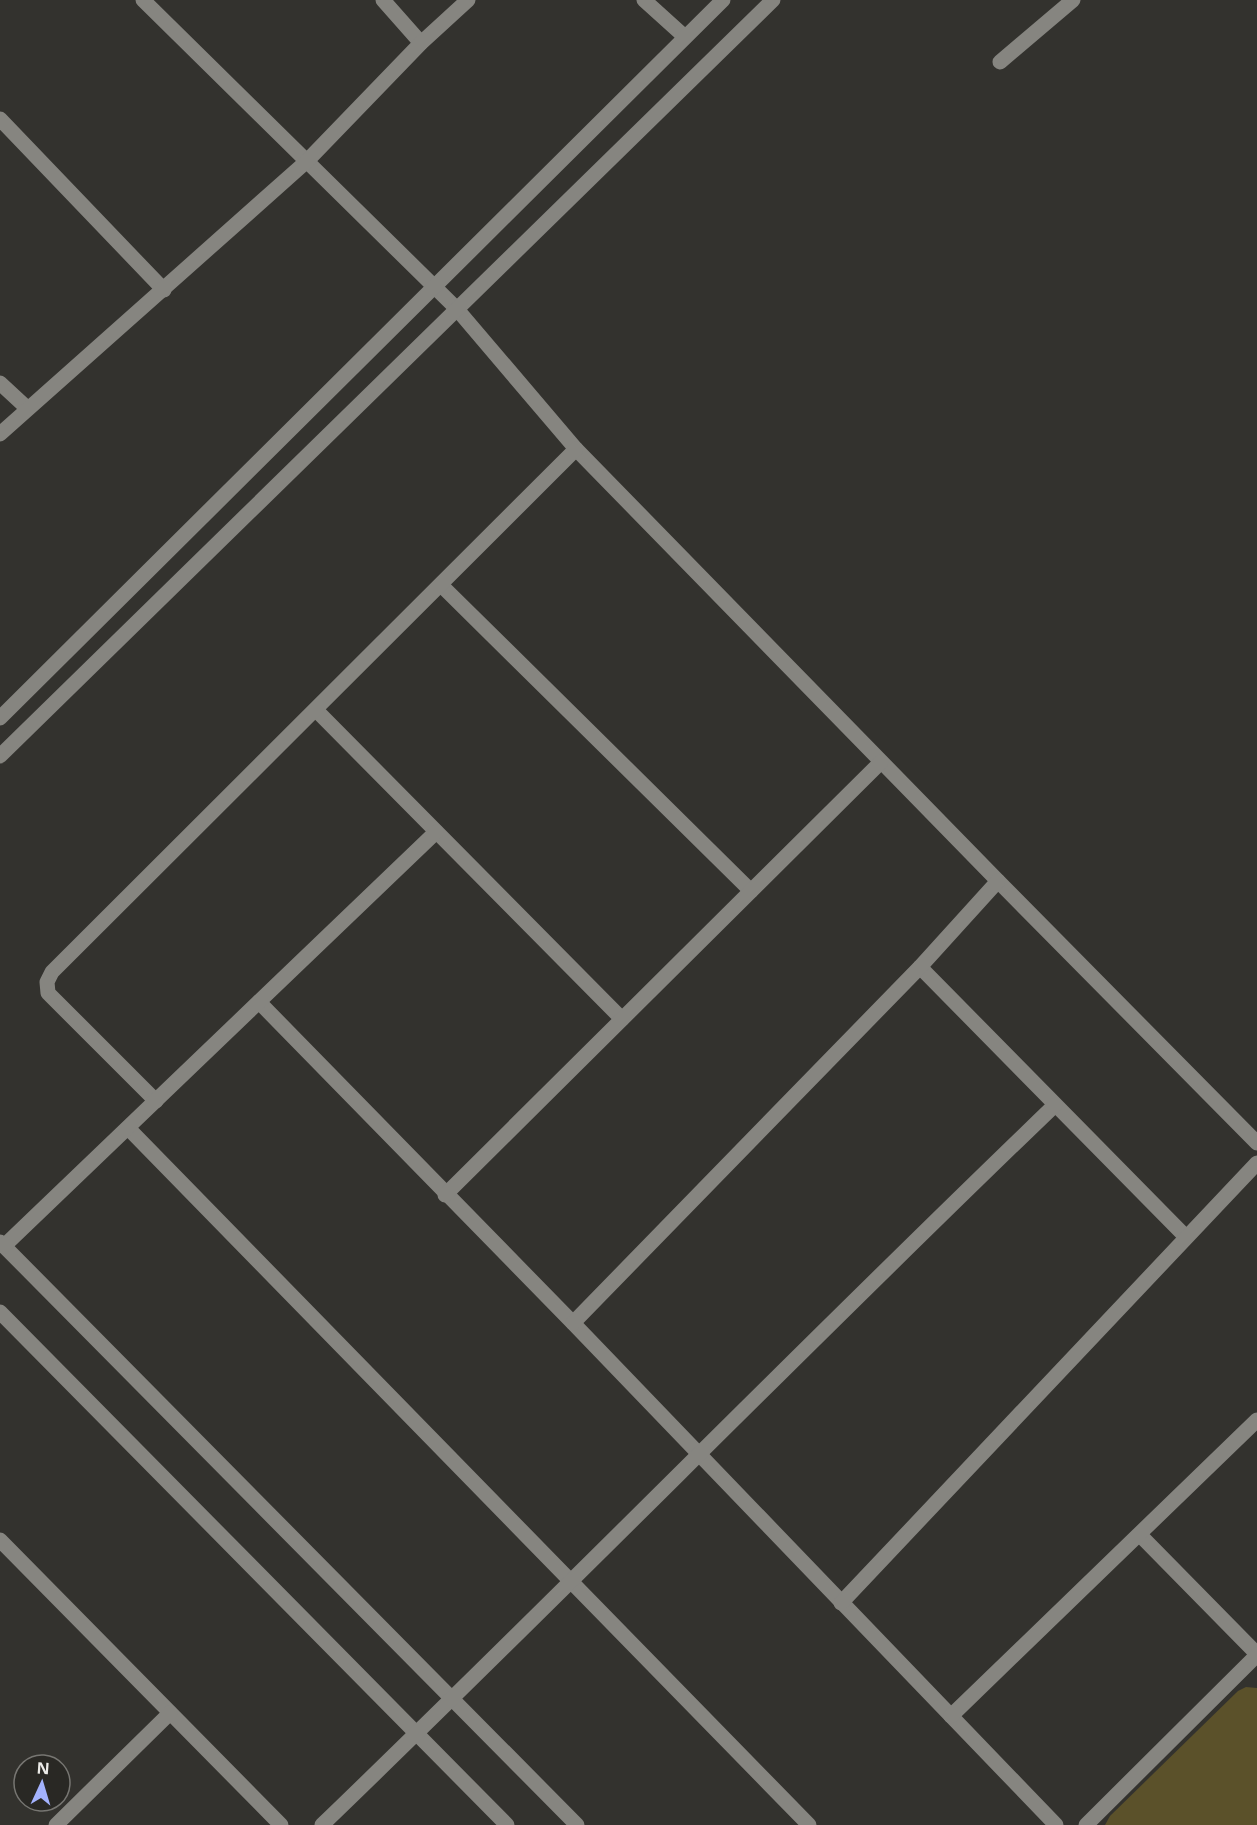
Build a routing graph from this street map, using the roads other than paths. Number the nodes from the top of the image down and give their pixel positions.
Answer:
1 (143, 0) edge
2 (383, 0) edge
3 (468, 0) edge
4 (644, 0) edge
5 (723, 0) edge
6 (773, 0) edge
7 (1073, 0) edge
8 (685, 37) junction
9 (421, 43) junction
10 (1000, 62) dead end
11 (0, 119) edge
12 (307, 161) junction
13 (434, 287) junction
14 (164, 290) junction
15 (456, 308) junction
16 (0, 383) edge
17 (27, 408) junction
18 (0, 434) edge
19 (576, 449) junction
20 (441, 585) junction
21 (316, 710) junction
22 (0, 718) edge
23 (0, 756) edge
24 (881, 762) junction
25 (436, 832) junction
26 (998, 881) junction
27 (751, 891) junction
28 (920, 968) junction
29 (259, 1002) junction
30 (622, 1019) junction
31 (156, 1101) junction
32 (1055, 1105) junction
33 (128, 1128) junction
34 (1257, 1143) edge
35 (1257, 1163) edge
36 (445, 1195) junction
37 (1186, 1237) junction
38 (2, 1244) edge
39 (0, 1311) edge
40 (573, 1323) junction
41 (1257, 1420) edge
42 (699, 1456) junction
43 (1140, 1535) junction
44 (0, 1540) edge
45 (572, 1581) junction
46 (841, 1603) junction
47 (1257, 1654) edge
48 (452, 1699) junction
49 (170, 1713) junction
50 (951, 1716) junction
51 (417, 1734) junction
52 (56, 1825) edge
53 (281, 1825) edge
54 (322, 1825) edge
55 (507, 1825) edge
56 (577, 1825) edge
57 (808, 1825) edge
58 (1056, 1825) edge
59 (1086, 1825) edge

1 - 12 street
2 - 9 street
3 - 9 street
4 - 8 street
5 - 8 street
6 - 15 street
7 - 10 street
8 - 13 street
9 - 12 street
11 - 14 street
12 - 13 street
12 - 14 street
13 - 15 street
13 - 22 street
14 - 17 street
15 - 19 street
15 - 23 street
16 - 17 street
17 - 18 street
19 - 20 street
19 - 24 street
20 - 21 street
20 - 27 street
21 - 25 street
21 - 31 street
24 - 26 street
24 - 27 street
25 - 29 street
25 - 30 street
26 - 28 street
26 - 34 street
27 - 30 street
28 - 32 street
28 - 40 street
29 - 31 street
29 - 36 street
30 - 36 street
31 - 33 street
32 - 37 street
32 - 42 street
33 - 38 street
33 - 45 street
35 - 37 street
36 - 40 street
37 - 46 street
38 - 48 street
39 - 51 street
40 - 42 street
41 - 43 street
42 - 45 street
42 - 46 street
43 - 47 street
43 - 50 street
44 - 49 street
45 - 48 street
45 - 57 street
46 - 50 street
47 - 59 street
48 - 51 street
48 - 56 street
49 - 52 street
49 - 53 street
50 - 58 street
51 - 54 street
51 - 55 street

